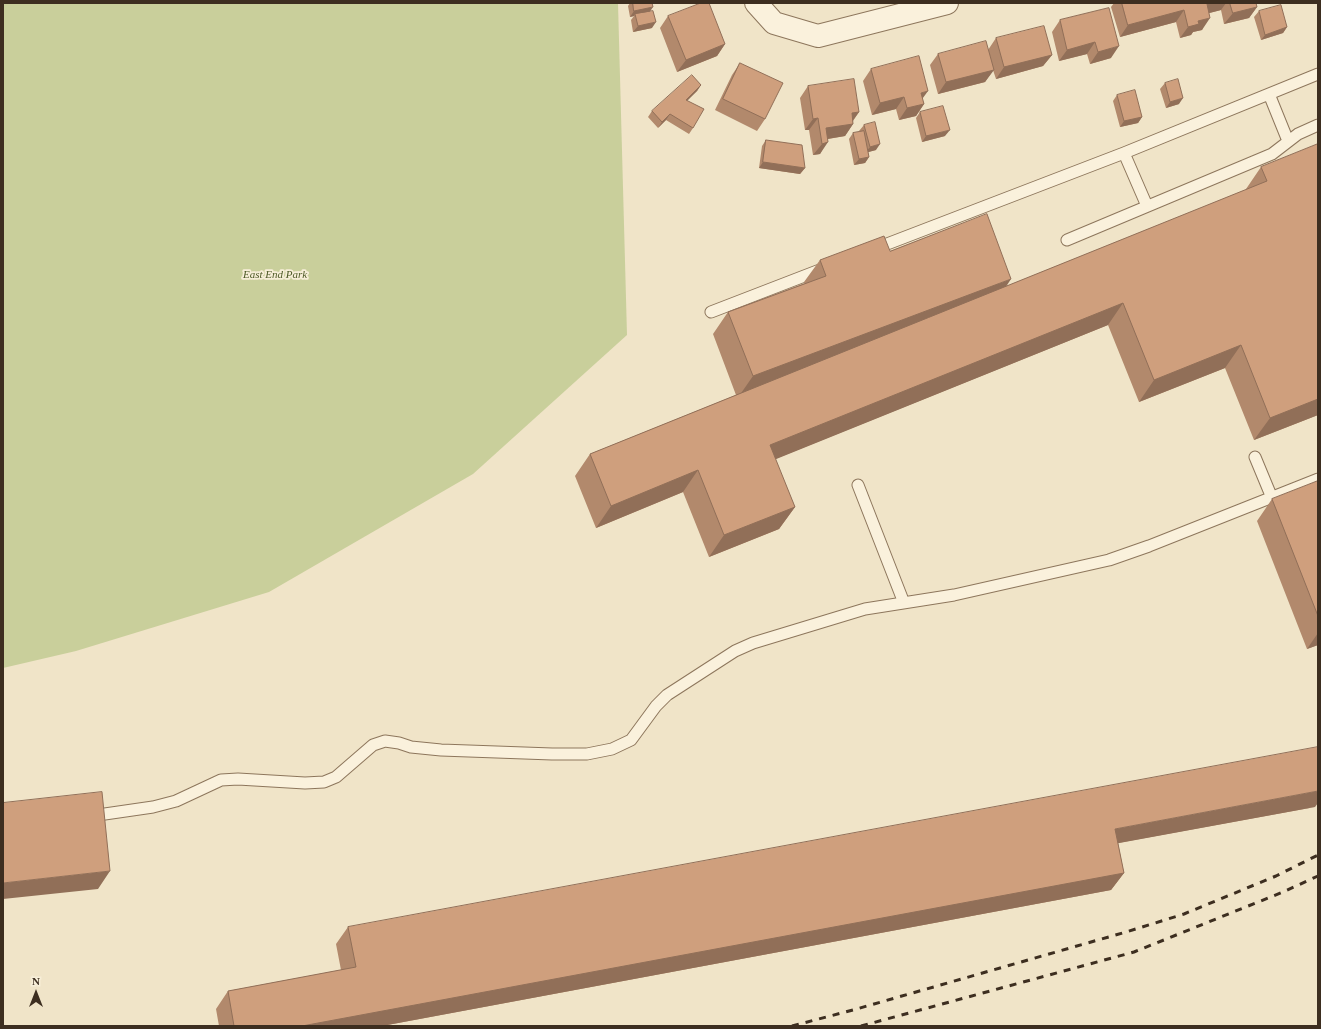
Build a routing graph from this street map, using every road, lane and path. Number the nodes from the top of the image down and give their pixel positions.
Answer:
1 (756, 3) edge
2 (947, 3) edge
3 (1318, 74) edge
4 (1270, 94) junction
5 (1318, 126) edge
6 (1288, 141) junction
7 (1124, 153) junction
8 (1147, 206) junction
9 (1067, 240) dead end
10 (866, 252) edge
11 (837, 264) edge
12 (711, 312) dead end
13 (1255, 457) dead end
14 (1318, 479) edge
15 (858, 485) dead end
16 (1272, 498) junction
17 (904, 603) junction
18 (91, 816) edge

1 - 2 street
3 - 4 lane
4 - 6 lane
4 - 7 lane
5 - 6 lane
6 - 8 lane
7 - 8 lane
7 - 10 lane
8 - 9 lane
11 - 12 lane
13 - 16 lane
14 - 16 lane
15 - 17 lane
16 - 17 lane
17 - 18 lane

